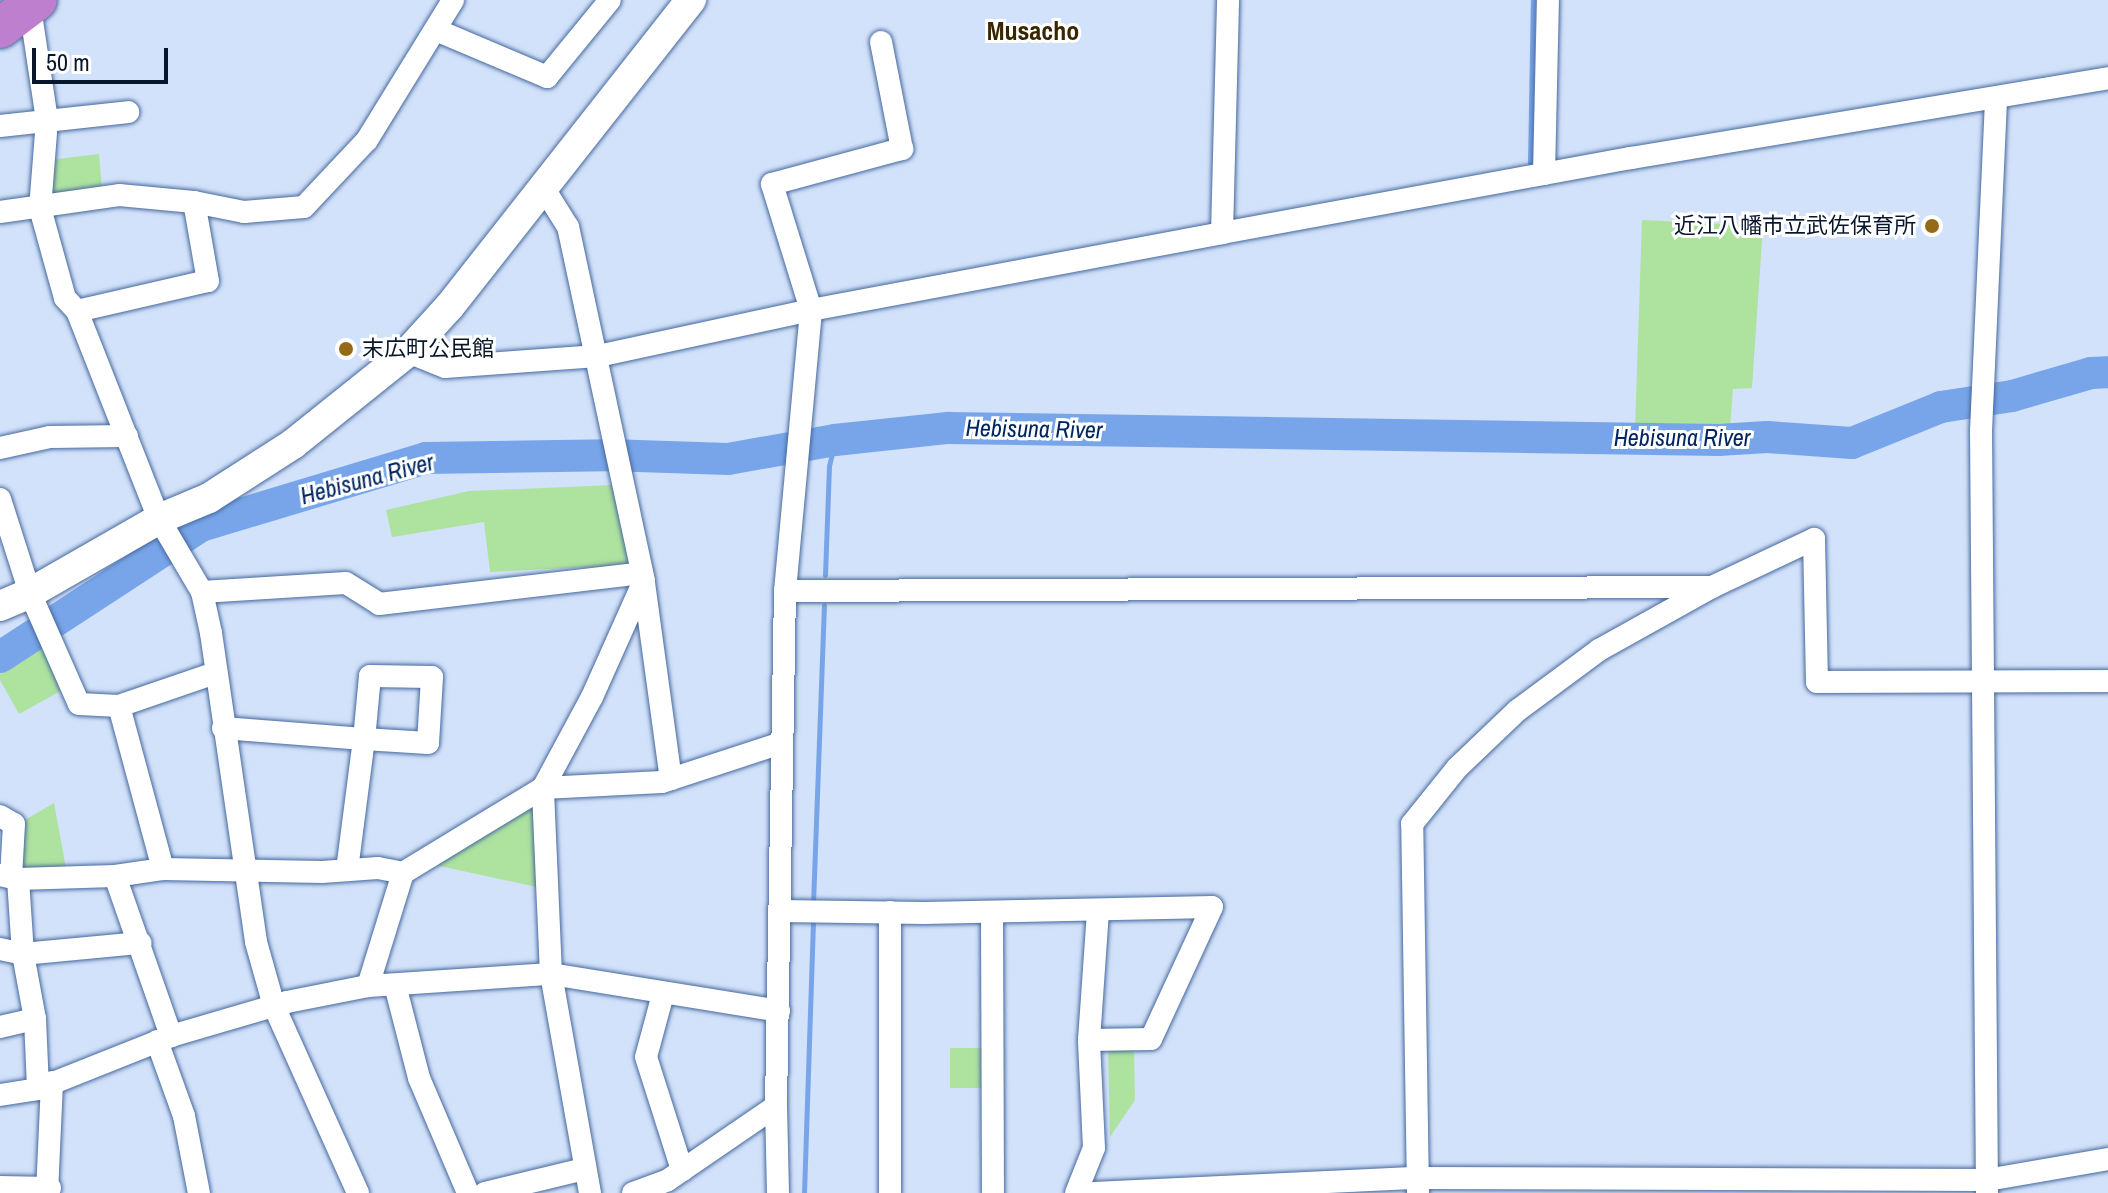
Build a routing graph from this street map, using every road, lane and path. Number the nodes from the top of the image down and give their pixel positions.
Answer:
1 (453, 0) edge
2 (610, 0) edge
3 (691, 0) edge
4 (1228, 0) edge
5 (1548, 0) edge
6 (24, 8) edge
7 (436, 30) junction
8 (881, 42) dead end
9 (2108, 78) edge
10 (1996, 98) junction
11 (128, 112) dead end
12 (47, 120) junction
13 (0, 126) edge
14 (1544, 174) junction
15 (543, 187) junction
16 (194, 202) junction
17 (40, 208) junction
18 (0, 212) edge
19 (1222, 233) junction
20 (811, 310) junction
21 (77, 311) junction
22 (408, 352) junction
23 (598, 356) junction
24 (127, 436) junction
25 (0, 448) edge
26 (0, 499) edge
27 (159, 519) junction
28 (643, 577) junction
29 (1712, 587) junction
30 (785, 591) junction
31 (202, 592) junction
32 (30, 593) junction
33 (0, 606) edge
34 (215, 673) junction
35 (2108, 681) edge
36 (1982, 682) junction
37 (119, 706) junction
38 (223, 728) junction
39 (781, 743) junction
40 (671, 779) junction
41 (543, 788) junction
42 (0, 816) edge
43 (163, 869) junction
44 (244, 870) junction
45 (347, 870) junction
46 (403, 873) junction
47 (115, 876) junction
48 (10, 877) edge
49 (1098, 910) junction
50 (779, 911) junction
51 (890, 912) junction
52 (992, 912) junction
53 (140, 943) junction
54 (0, 949) edge
55 (23, 954) junction
56 (551, 974) junction
57 (395, 985) junction
58 (368, 986) junction
59 (663, 994) junction
60 (274, 1006) junction
61 (779, 1011) junction
62 (35, 1019) junction
63 (0, 1027) edge
64 (164, 1039) junction
65 (1089, 1040) junction
66 (45, 1086) junction
67 (0, 1095) edge
68 (776, 1106) junction
69 (2108, 1159) edge
70 (584, 1169) junction
71 (682, 1170) junction
72 (1418, 1186) edge
73 (0, 1187) edge
74 (1987, 1187) edge
75 (48, 1190) edge
76 (199, 1193) edge
77 (358, 1193) edge
78 (468, 1193) edge
79 (485, 1193) edge
80 (590, 1193) edge
81 (633, 1193) edge
82 (778, 1193) edge
83 (890, 1193) edge
84 (993, 1193) edge
85 (1076, 1193) edge
86 (1094, 1193) edge

1 - 7 street
2 - 7 street
3 - 15 street
4 - 19 street
5 - 14 street
6 - 12 street
7 - 16 street
8 - 20 street
9 - 10 street
10 - 14 street
10 - 36 street
11 - 12 street
12 - 13 street
12 - 17 street
14 - 19 street
15 - 22 street
15 - 23 street
16 - 17 street
16 - 21 street
17 - 18 street
17 - 21 street
19 - 20 street
20 - 23 street
20 - 30 street
21 - 24 street
22 - 23 street
22 - 27 street
23 - 28 street
24 - 25 street
24 - 27 street
26 - 32 street
27 - 31 street
27 - 32 street
28 - 31 street
28 - 40 street
28 - 41 street
29 - 30 street
29 - 36 street
29 - 72 street
30 - 39 street
31 - 34 street
32 - 33 street
32 - 37 street
34 - 37 street
34 - 38 street
35 - 36 street
36 - 74 street
37 - 43 street
38 - 44 street
38 - 45 street
39 - 40 street
39 - 50 street
40 - 41 street
41 - 46 street
41 - 56 street
42 - 48 street
43 - 44 street
43 - 47 street
44 - 45 street
44 - 60 street
45 - 46 street
46 - 58 street
47 - 48 street
47 - 53 street
48 - 55 street
49 - 52 street
49 - 65 street
49 - 65 street
50 - 51 street
50 - 61 street
51 - 52 street
51 - 83 street
52 - 84 street
53 - 55 street
53 - 64 street
54 - 55 street
55 - 62 street
56 - 57 street
56 - 59 street
56 - 70 street
57 - 58 street
57 - 78 street
58 - 60 street
59 - 61 street
59 - 71 street
60 - 64 street
60 - 77 street
61 - 68 street
62 - 63 street
62 - 66 street
64 - 66 street
64 - 76 street
65 - 85 street
66 - 67 street
66 - 75 street
68 - 71 street
68 - 82 street
69 - 74 street
70 - 79 street
70 - 80 street
71 - 81 street
72 - 74 street
72 - 86 street
73 - 75 street

